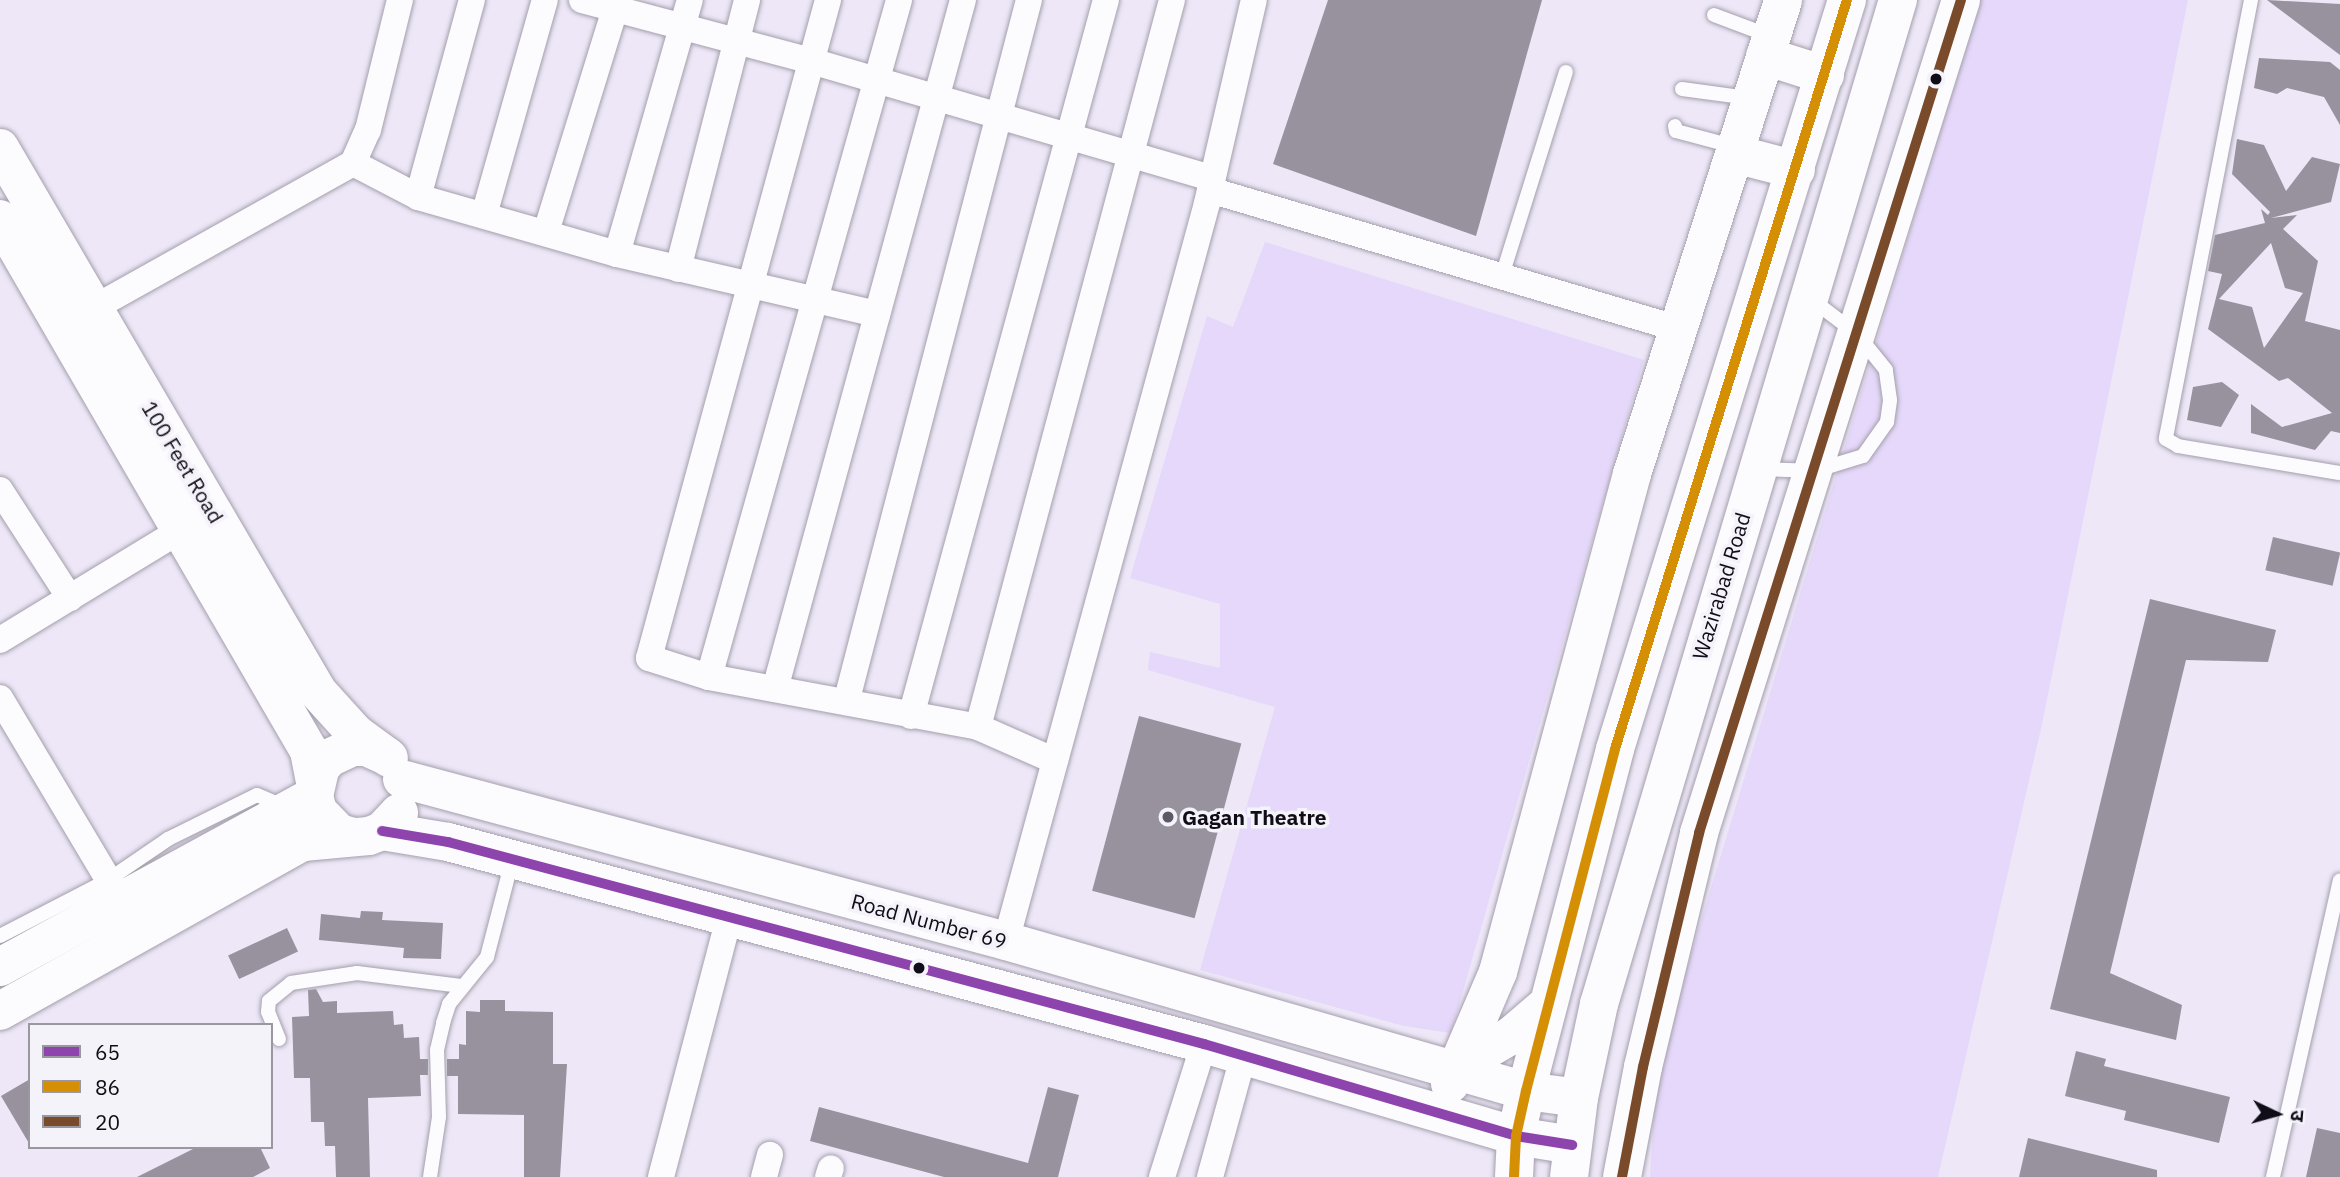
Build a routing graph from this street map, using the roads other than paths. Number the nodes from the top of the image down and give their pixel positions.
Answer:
1 (400, 0) edge
2 (472, 0) edge
3 (545, 0) edge
4 (582, 0) edge
5 (690, 0) edge
6 (747, 0) edge
7 (828, 0) edge
8 (899, 0) edge
9 (963, 0) edge
10 (1030, 0) edge
11 (1106, 0) edge
12 (1172, 0) edge
13 (1254, 0) edge
14 (1782, 0) edge
15 (1847, 0) edge
16 (1898, 0) edge
17 (1961, 0) edge
18 (2251, 0) edge
19 (617, 4) edge
20 (1714, 15) dead end
21 (682, 29) junction
22 (735, 42) junction
23 (1768, 46) junction
24 (811, 61) junction
25 (1566, 72) dead end
26 (1825, 75) junction
27 (876, 80) junction
28 (1682, 89) dead end
29 (937, 98) junction
30 (1752, 99) junction
31 (999, 116) junction
32 (1675, 126) dead end
33 (1067, 135) junction
34 (0, 148) edge
35 (1736, 151) junction
36 (1129, 153) junction
37 (353, 163) junction
38 (1796, 170) junction
39 (1211, 184) junction
40 (418, 197) junction
41 (484, 215) junction
42 (0, 219) edge
43 (546, 232) junction
44 (617, 254) junction
45 (678, 269) junction
46 (1501, 279) junction
47 (751, 285) junction
48 (1807, 296) junction
49 (814, 300) junction
50 (92, 309) junction
51 (877, 314) junction
52 (1681, 329) junction
53 (1857, 334) junction
54 (1756, 469) junction
55 (1814, 471) junction
56 (2340, 473) edge
57 (0, 490) edge
58 (181, 530) junction
59 (70, 598) junction
60 (0, 640) edge
61 (709, 677) junction
62 (775, 689) junction
63 (847, 699) junction
64 (2, 705) edge
65 (911, 716) junction
66 (978, 727) junction
67 (1055, 761) junction
68 (396, 769) junction
69 (306, 795) junction
70 (369, 834) junction
71 (512, 860) junction
72 (2340, 880) edge
73 (115, 890) junction
74 (729, 917) junction
75 (0, 936) edge
76 (1006, 941) junction
77 (0, 967) edge
78 (461, 986) junction
79 (1548, 1004) junction
80 (0, 1011) edge
81 (272, 1023) edge
82 (273, 1025) edge
83 (279, 1040) dead end
84 (1204, 1044) junction
85 (1243, 1057) junction
86 (1454, 1068) junction
87 (1526, 1091) junction
88 (1579, 1098) junction
89 (1443, 1113) junction
90 (1516, 1136) junction
91 (1571, 1161) edge
92 (430, 1177) edge
93 (661, 1177) edge
94 (1162, 1177) edge
95 (1210, 1177) edge
96 (1514, 1177) edge
97 (1622, 1177) edge
98 (2273, 1177) edge

1 - 37 street
2 - 40 street
3 - 41 street
4 - 19 street
5 - 21 street
6 - 22 street
7 - 24 street
8 - 27 street
9 - 29 street
10 - 31 street
11 - 33 street
12 - 36 street
13 - 39 street
14 - 23 main road
15 - 26 main road
16 - 48 main road, Wazirabad Road
17 - 53 main road
18 - 56 lane
19 - 21 street
19 - 43 street
20 - 23 lane
21 - 22 street
21 - 44 street
22 - 24 street
22 - 45 street
23 - 26 main road
23 - 30 main road
24 - 27 street
24 - 47 street
25 - 46 lane
26 - 38 main road
27 - 29 street
27 - 49 street
28 - 30 lane
29 - 31 street
29 - 51 street
30 - 35 main road
31 - 33 street
31 - 63 street
32 - 35 lane
33 - 36 street
33 - 65 street
34 - 50 main road, 100 Feet Road
35 - 38 main road
35 - 52 main road
36 - 39 street
36 - 66 street
37 - 40 street
37 - 50 street
38 - 79 main road
39 - 46 street
39 - 67 street
40 - 41 street
41 - 43 street
42 - 58 main road, 100 Feet Road
43 - 44 street
44 - 45 street
45 - 47 street
46 - 52 street
47 - 49 street
47 - 61 street
48 - 53 lane
48 - 54 main road, Wazirabad Road
49 - 51 street
49 - 61 street
50 - 68 main road, 100 Feet Road
51 - 62 street
52 - 86 main road
53 - 55 main road
53 - 55 lane
54 - 55 lane
54 - 88 main road, Wazirabad Road
55 - 97 main road
57 - 59 street
58 - 59 street
58 - 69 main road, 100 Feet Road
59 - 60 street
61 - 62 street
62 - 63 street
63 - 65 street
64 - 73 street
65 - 66 street
66 - 67 street
67 - 76 street
68 - 69 main road
68 - 70 main road
68 - 76 main road, Road Number 69
69 - 70 main road
69 - 73 main road
70 - 71 main road
70 - 80 main road
71 - 74 main road
71 - 78 lane
72 - 98 lane
73 - 75 lane
73 - 77 main road
74 - 84 main road
74 - 93 street
76 - 86 main road, Road Number 69
78 - 81 lane
78 - 92 lane
79 - 86 main road
79 - 87 main road
82 - 83 lane
84 - 85 main road
84 - 94 street
85 - 89 main road
85 - 95 street
86 - 87 main road, Road Number 69
86 - 89 main road
87 - 88 main road, Road Number 69
87 - 90 main road
88 - 91 main road, Wazirabad Road
89 - 90 main road
90 - 91 main road
90 - 96 main road

